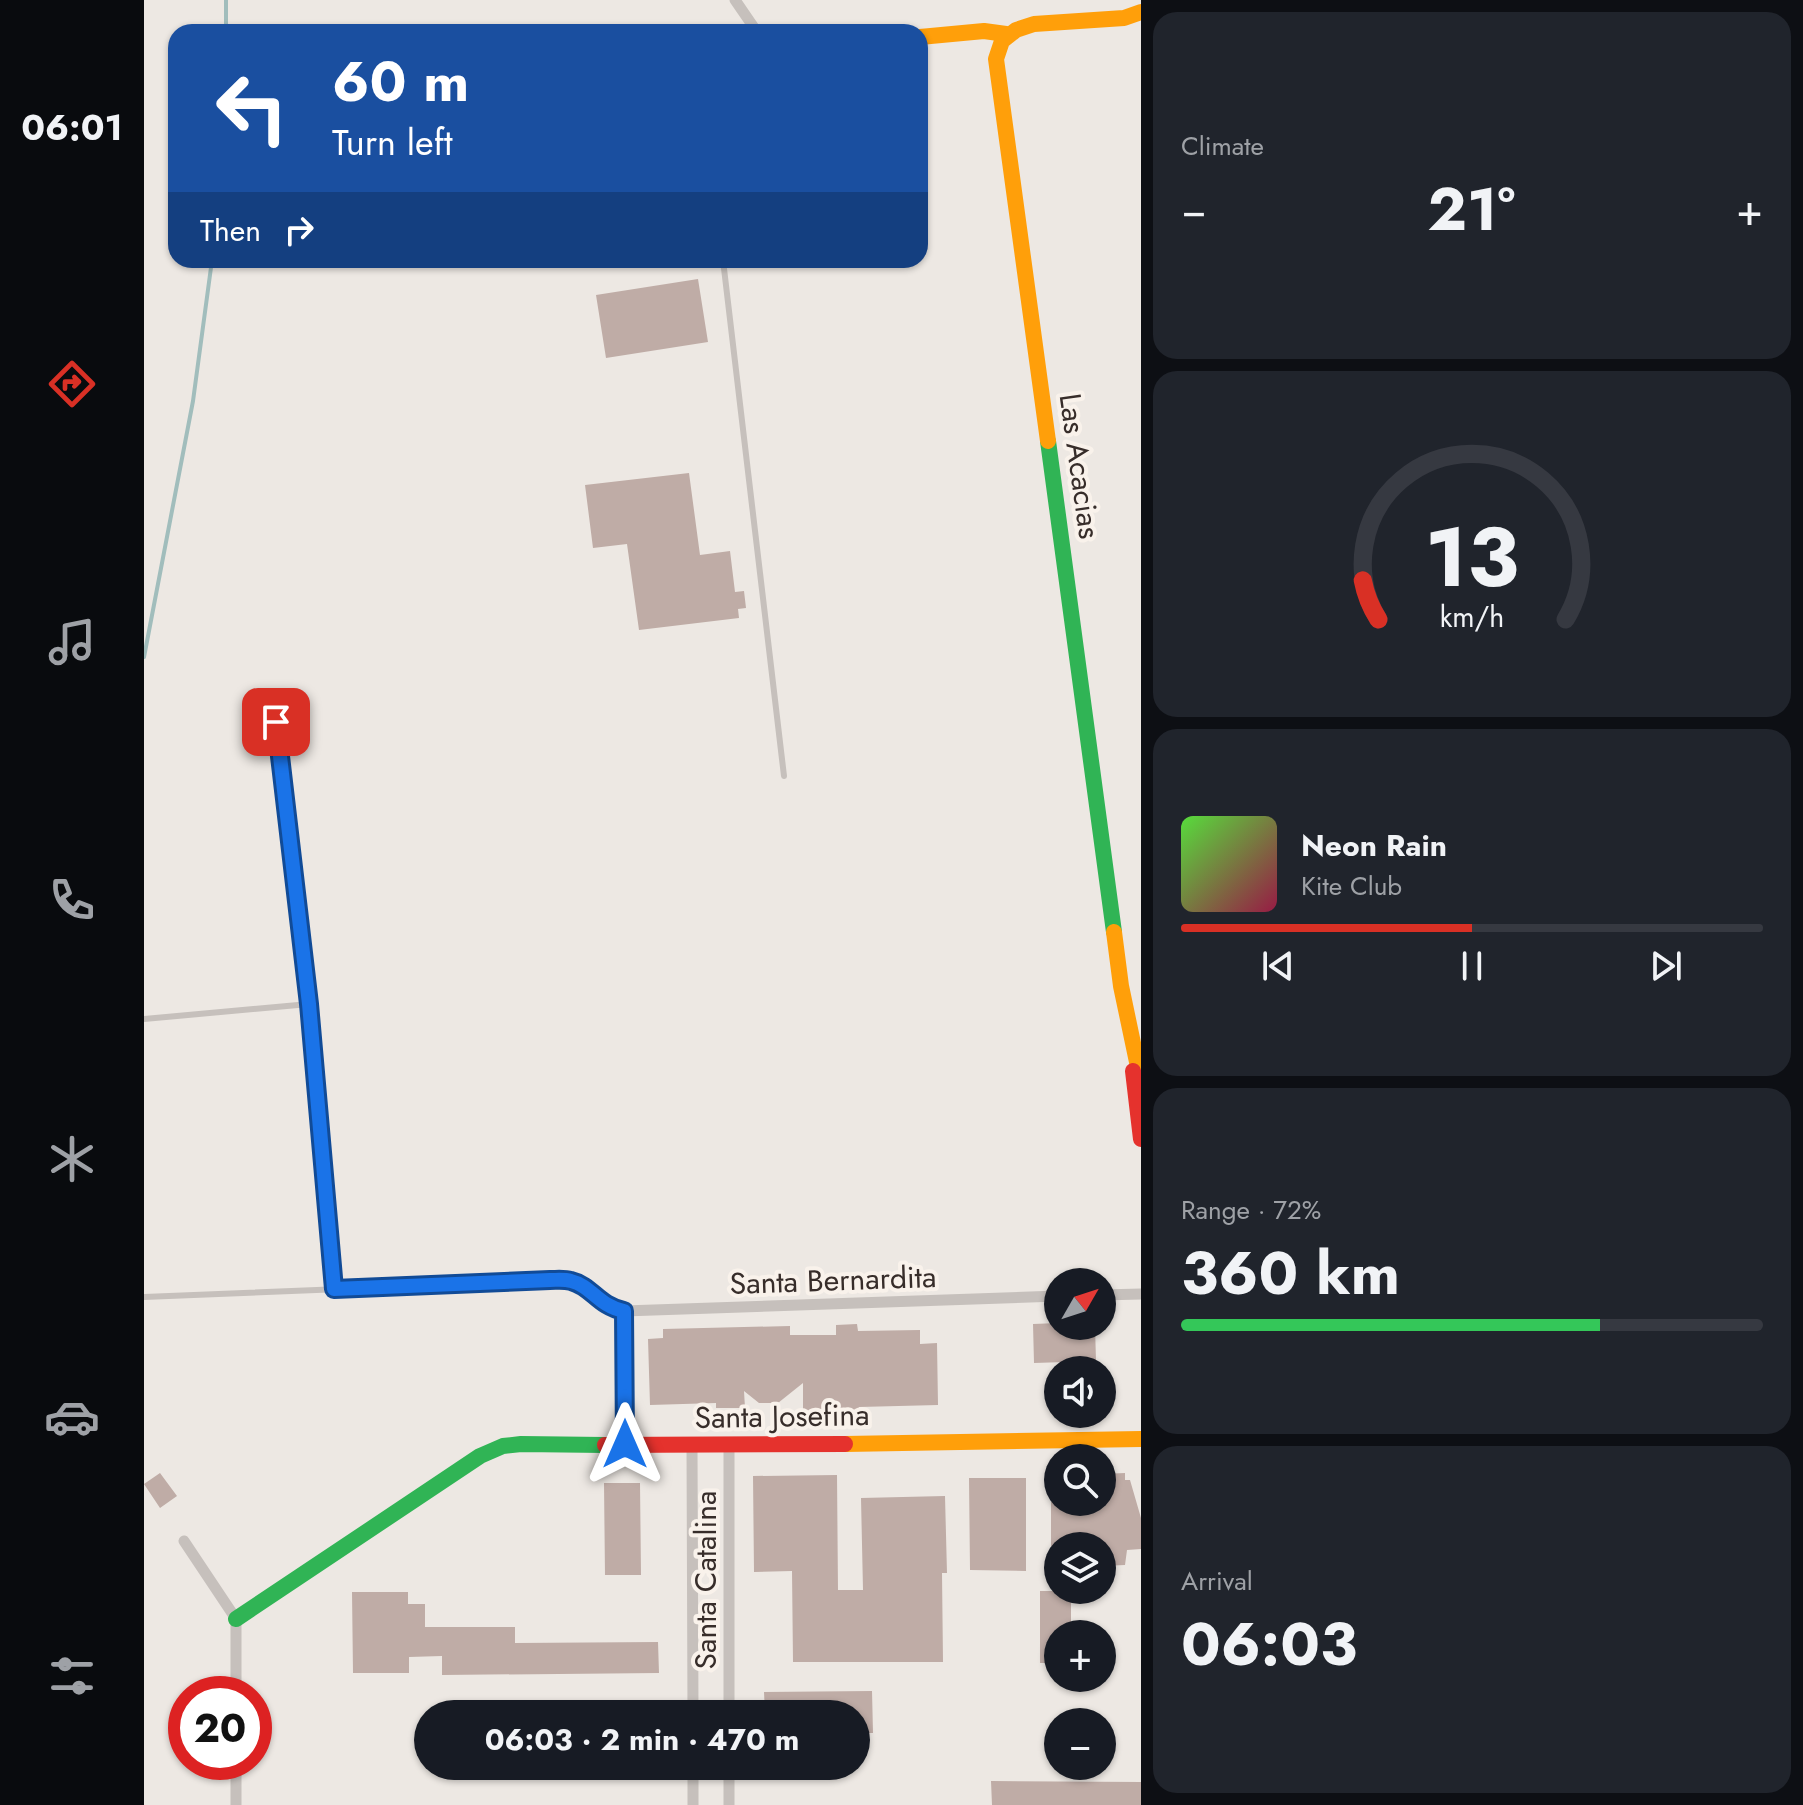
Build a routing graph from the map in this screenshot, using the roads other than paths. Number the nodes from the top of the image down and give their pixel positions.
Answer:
1 (735, 0) edge
2 (1141, 12) edge
3 (752, 24) edge
4 (1006, 34) junction
5 (928, 36) edge
6 (724, 268) edge
7 (273, 691) dead end
8 (784, 776) dead end
9 (309, 1004) junction
10 (144, 1019) edge
11 (1132, 1045) junction
12 (1141, 1081) edge
13 (1141, 1139) edge
14 (334, 1289) junction
15 (1141, 1294) edge
16 (1116, 1295) edge
17 (1044, 1296) edge
18 (144, 1297) edge
19 (610, 1308) joint
20 (624, 1311) junction
21 (1141, 1439) edge
22 (625, 1444) junction
23 (692, 1446) junction
24 (729, 1446) junction
25 (184, 1541) dead end
26 (236, 1619) junction
27 (236, 1676) edge
28 (693, 1700) edge
29 (729, 1700) edge
30 (236, 1780) edge
31 (693, 1780) edge
32 (729, 1780) edge
33 (236, 1805) edge
34 (693, 1805) edge
35 (729, 1805) edge

1 - 3 street
2 - 4 main road
4 - 5 main road
4 - 11 main road, Las Acacias
6 - 8 lane
7 - 9 lane
9 - 10 lane
9 - 14 lane
11 - 12 main road, Las Acacias
11 - 13 main road, Las Acacias
14 - 18 lane
14 - 19 lane
15 - 16 street
17 - 20 street, Santa Bernardita
19 - 20 street, Santa Bernardita
20 - 22 lane
21 - 24 main road, Santa Josefina
22 - 23 main road, Santa Josefina
22 - 26 main road, Santa Josefina
23 - 24 main road, Santa Josefina
23 - 28 street, Santa Catalina
24 - 29 street, Santa Catalina
25 - 26 street
26 - 27 street
30 - 33 street
31 - 34 street
32 - 35 street

